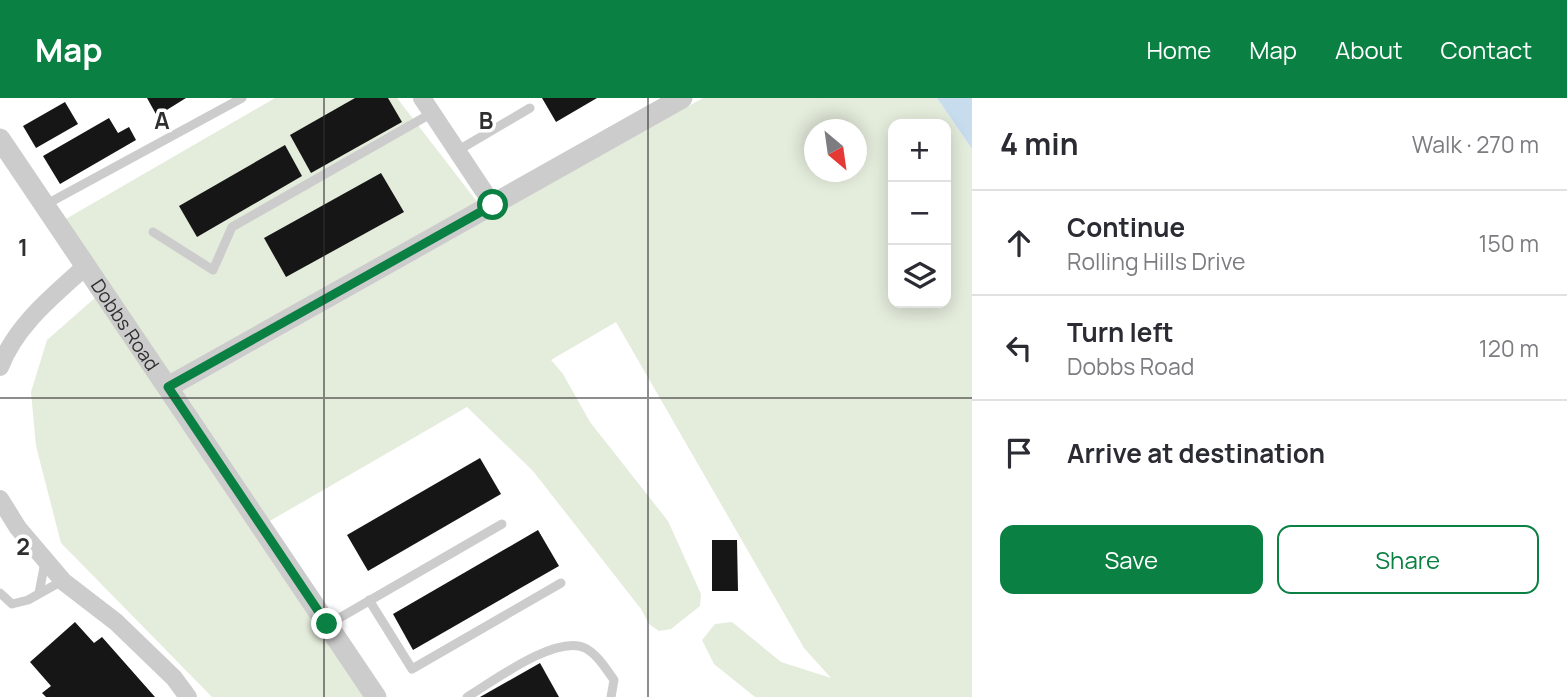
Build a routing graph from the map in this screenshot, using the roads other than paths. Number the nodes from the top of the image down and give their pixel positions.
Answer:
1 (242, 98) edge
2 (682, 98) edge
3 (427, 105) edge
4 (530, 108) dead end
5 (0, 139) edge
6 (457, 151) junction
7 (44, 205) junction
8 (493, 205) junction
9 (153, 232) dead end
10 (86, 266) junction
11 (0, 367) edge
12 (168, 387) junction
13 (0, 499) edge
14 (502, 524) dead end
15 (45, 560) junction
16 (62, 581) junction
17 (561, 583) dead end
18 (0, 593) edge
19 (39, 593) junction
20 (369, 600) junction
21 (327, 624) junction
22 (188, 697) edge
23 (376, 697) edge
24 (467, 697) edge
25 (611, 697) edge

1 - 7 lane
2 - 8 street
3 - 6 street
3 - 9 lane
4 - 6 lane
5 - 7 street, Dobbs Road
6 - 8 street
7 - 10 street, Dobbs Road
8 - 12 street
10 - 11 street, Dobbs Road
10 - 12 street, Dobbs Road
12 - 21 street, Dobbs Road
13 - 15 street
14 - 20 lane
15 - 16 street
15 - 19 lane
16 - 19 lane
16 - 22 street
17 - 20 lane
18 - 19 lane
20 - 21 lane
21 - 23 street, Dobbs Road
24 - 25 lane

